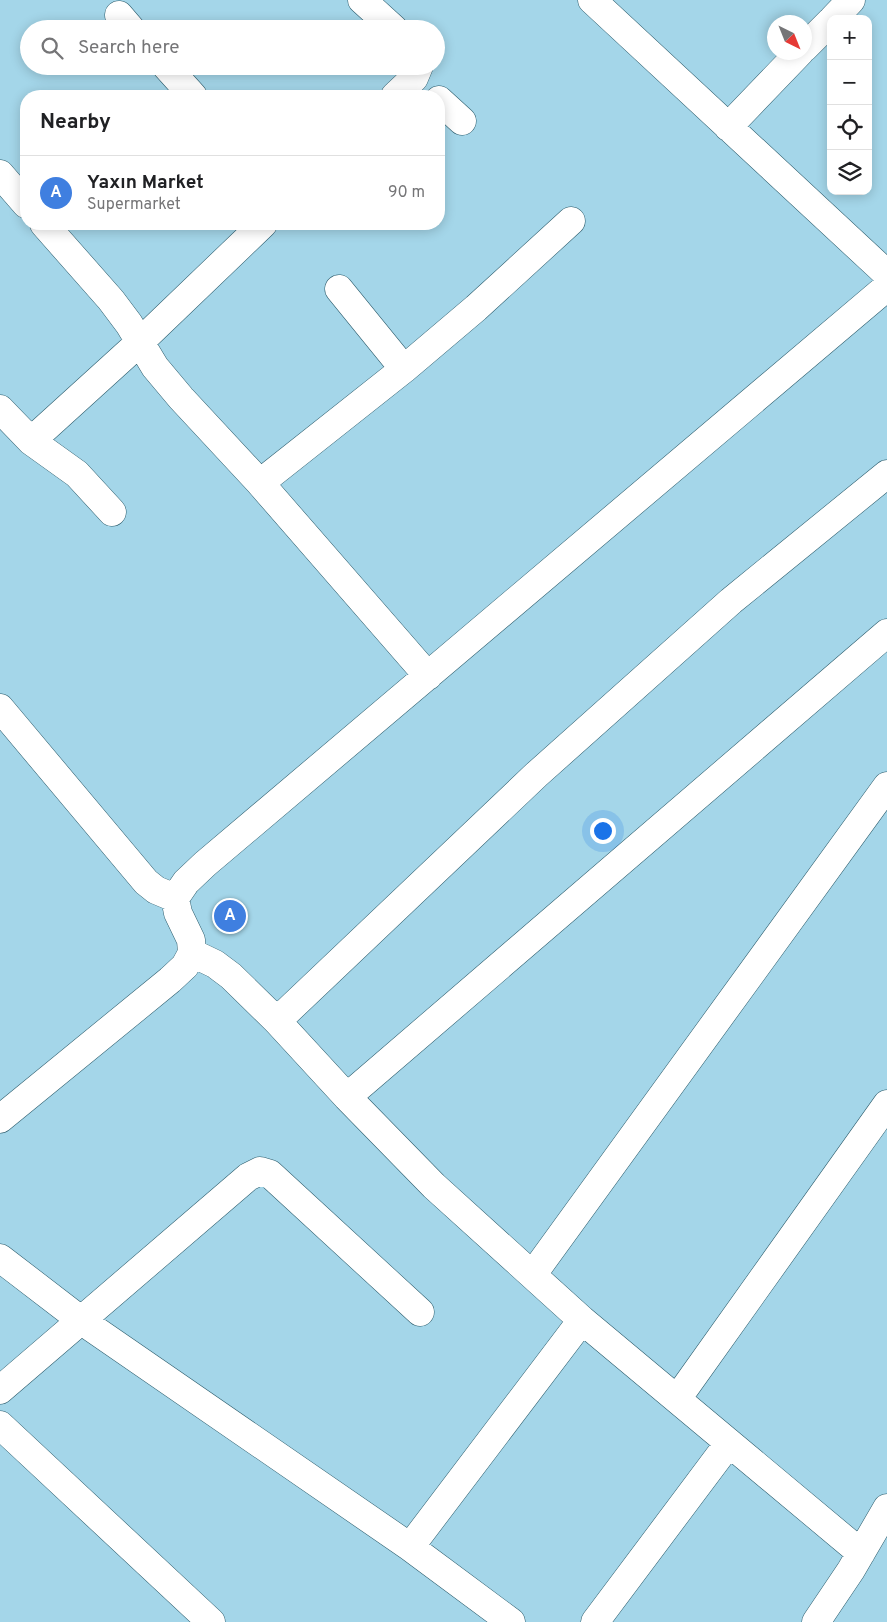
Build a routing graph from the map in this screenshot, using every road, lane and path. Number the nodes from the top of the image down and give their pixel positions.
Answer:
1 (362, 0) edge
2 (592, 0) edge
3 (851, 0) edge
4 (837, 15) edge
5 (384, 20) edge
6 (827, 25) edge
7 (812, 40) edge
8 (792, 60) edge
9 (174, 75) edge
10 (409, 80) edge
11 (188, 90) edge
12 (425, 90) edge
13 (445, 105) edge
14 (462, 121) dead end
15 (728, 126) junction
16 (0, 174) edge
17 (20, 197) edge
18 (571, 221) dead end
19 (49, 230) edge
20 (257, 230) edge
21 (887, 274) edge
22 (887, 287) edge
23 (339, 289) dead end
24 (140, 342) junction
25 (404, 369) junction
26 (0, 409) edge
27 (31, 441) junction
28 (887, 474) edge
29 (260, 483) junction
30 (112, 512) dead end
31 (887, 633) edge
32 (428, 676) junction
33 (0, 708) edge
34 (887, 786) edge
35 (176, 898) junction
36 (192, 953) junction
37 (277, 1021) junction
38 (348, 1097) junction
39 (887, 1104) edge
40 (0, 1119) edge
41 (0, 1258) edge
42 (533, 1274) junction
43 (420, 1312) dead end
44 (582, 1320) junction
45 (82, 1321) junction
46 (0, 1390) edge
47 (677, 1399) junction
48 (0, 1425) edge
49 (729, 1443) junction
50 (887, 1508) edge
51 (410, 1547) junction
52 (861, 1553) junction
53 (211, 1622) edge
54 (511, 1622) edge
55 (595, 1622) edge
56 (816, 1622) edge

1 - 5 street
2 - 15 street
3 - 4 street
6 - 7 street
8 - 15 street
9 - 11 street
10 - 12 street
13 - 14 street
15 - 21 street
16 - 17 street
18 - 25 street
19 - 24 street
20 - 24 street
22 - 32 street
23 - 25 street
24 - 27 street
24 - 29 street
25 - 29 street
26 - 27 street
27 - 30 street
28 - 37 street
29 - 32 street
31 - 38 street
32 - 35 street
33 - 35 street
34 - 42 street
35 - 36 street
36 - 37 street
36 - 40 street
37 - 38 street
38 - 42 street
39 - 47 street
41 - 45 street
42 - 44 street
43 - 45 street
44 - 47 street
44 - 51 street
45 - 46 street
45 - 51 street
47 - 49 street
48 - 53 street
49 - 52 street
49 - 55 street
50 - 52 street
51 - 54 street
52 - 56 street

